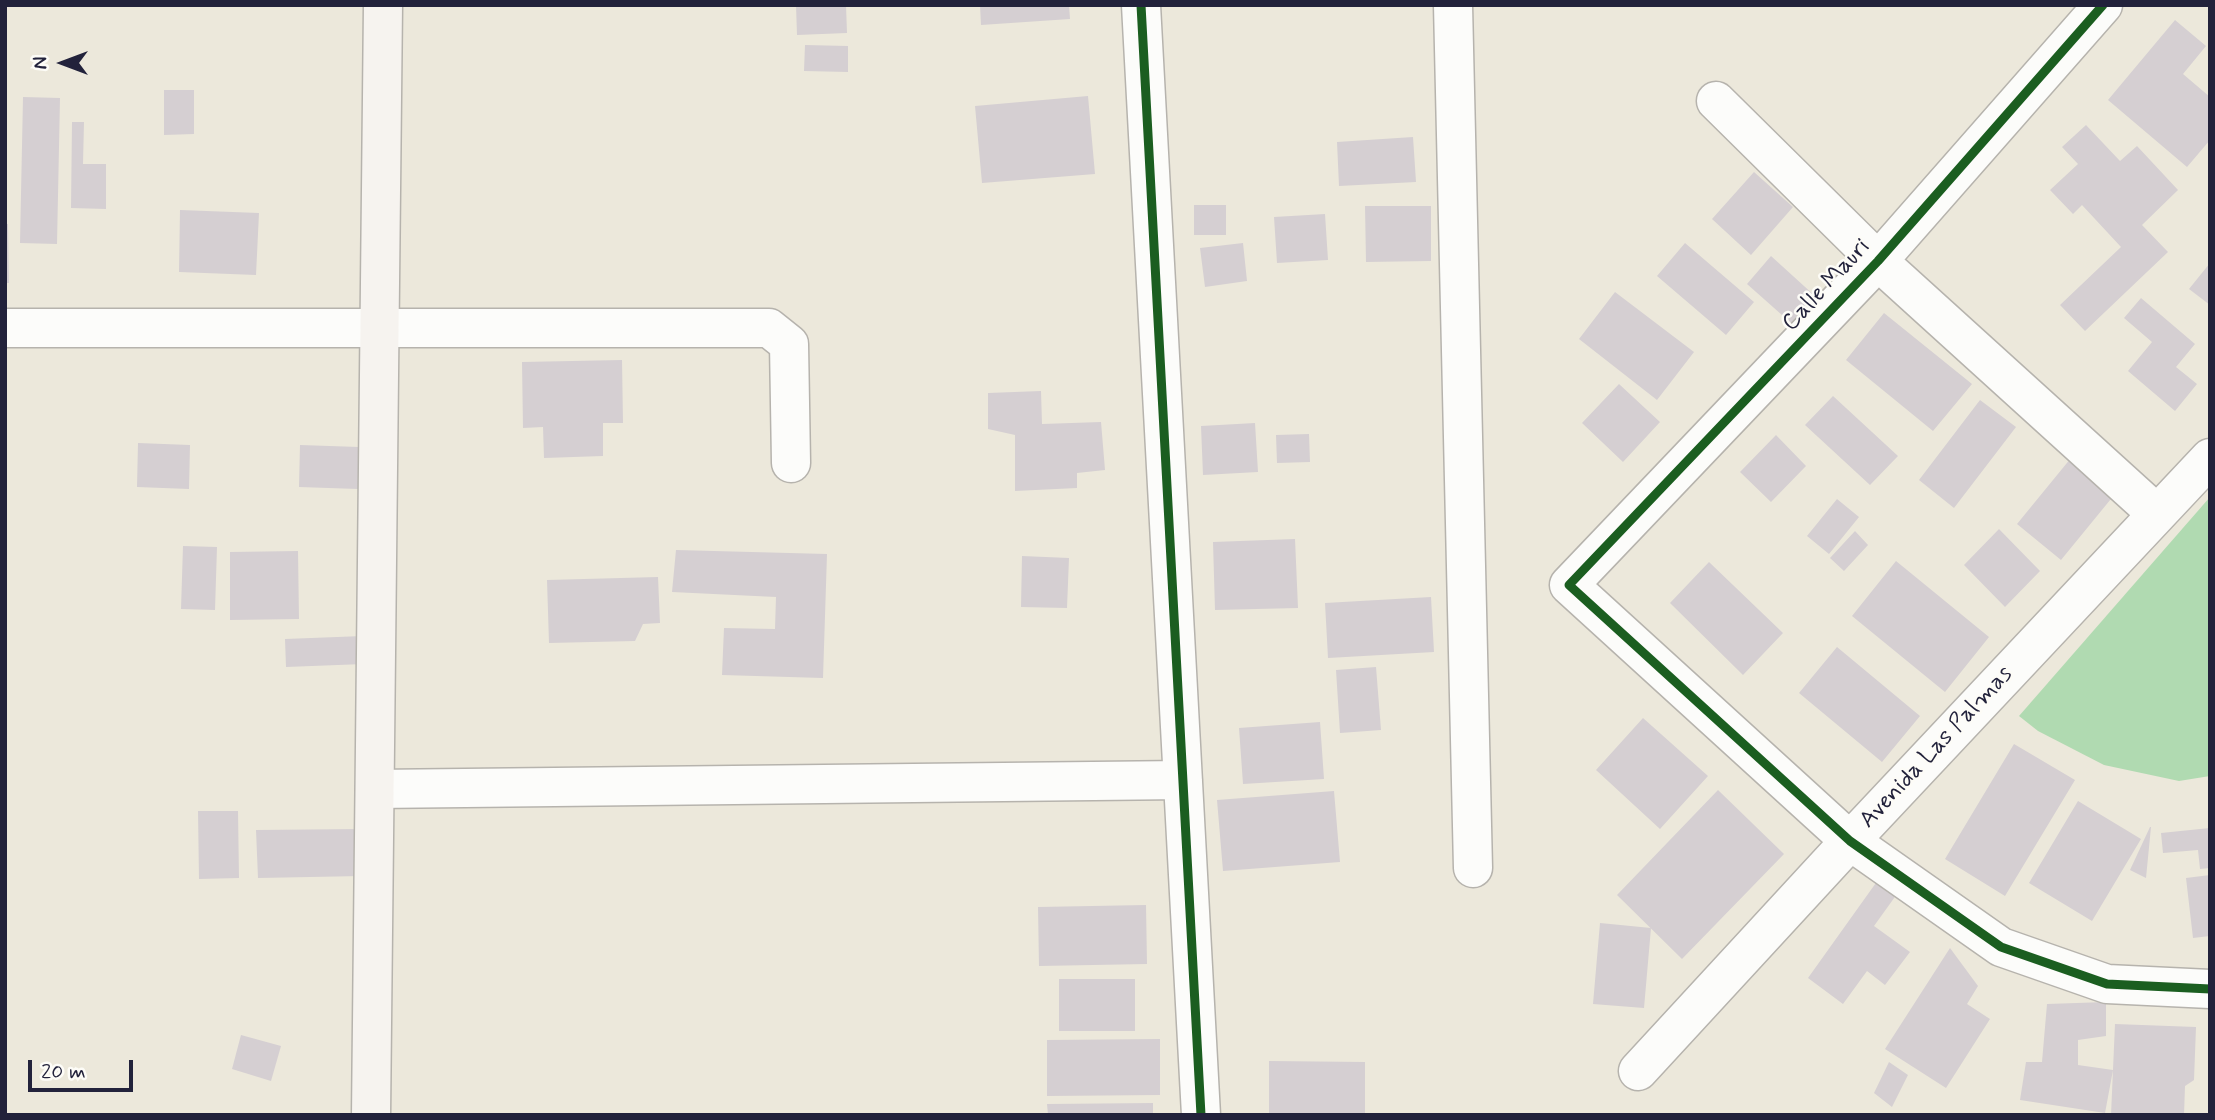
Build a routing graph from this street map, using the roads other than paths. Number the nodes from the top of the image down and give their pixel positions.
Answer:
1 (383, 5) edge
2 (1141, 5) edge
3 (1454, 5) edge
4 (2103, 5) edge
5 (1716, 101) dead end
6 (1878, 261) junction
7 (5, 328) edge
8 (380, 328) junction
9 (2210, 458) edge
10 (791, 463) dead end
11 (2157, 514) junction
12 (1183, 780) junction
13 (375, 789) junction
14 (1850, 841) junction
15 (1473, 868) dead end
16 (2210, 989) edge
17 (1638, 1072) dead end
18 (371, 1115) edge
19 (1201, 1115) edge

1 - 8 street
2 - 12 street
3 - 15 street
4 - 6 street, Calle Mauri
5 - 6 street
6 - 11 street
6 - 14 street, Calle Mauri
7 - 8 street
8 - 10 street
8 - 13 street
9 - 11 street, Avenida Las Palmas
11 - 14 street, Avenida Las Palmas
12 - 13 street
12 - 19 street
13 - 18 street
14 - 16 street
14 - 17 street, Avenida Las Palmas

